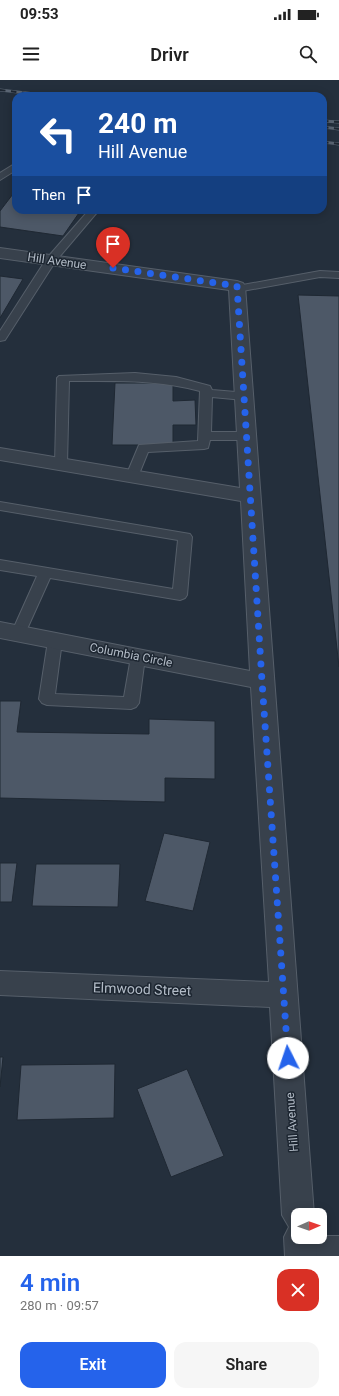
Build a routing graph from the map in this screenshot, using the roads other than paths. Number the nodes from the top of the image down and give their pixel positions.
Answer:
1 (12, 169) edge
2 (0, 177) edge
3 (91, 214) edge
4 (0, 253) edge
5 (51, 260) junction
6 (339, 275) edge
7 (237, 289) junction
8 (1, 338) dead end
9 (206, 393) junction
10 (244, 396) junction
11 (204, 436) junction
12 (247, 436) junction
13 (0, 454) edge
14 (61, 464) junction
15 (132, 476) junction
16 (250, 496) junction
17 (0, 506) edge
18 (0, 565) edge
19 (45, 573) junction
20 (9, 632) edge
21 (55, 641) junction
22 (138, 657) junction
23 (262, 681) junction
24 (0, 983) edge
25 (283, 995) junction
26 (298, 1208) edge
27 (339, 1246) edge
28 (300, 1247) edge

1 - 2 lane
3 - 5 lane
4 - 5 street, Hill Avenue
5 - 7 street, Hill Avenue
5 - 8 lane
6 - 7 lane
7 - 10 street, Hill Avenue
9 - 10 lane
9 - 11 lane
9 - 14 lane
10 - 12 street, Hill Avenue
11 - 12 lane
11 - 15 lane
12 - 16 street, Hill Avenue
13 - 14 street
14 - 15 street
15 - 16 street
16 - 23 street, Hill Avenue
17 - 19 lane
18 - 19 lane
19 - 20 lane
20 - 21 street, Columbia Circle
21 - 22 street, Columbia Circle
21 - 22 lane
22 - 23 street, Columbia Circle
23 - 25 street, Hill Avenue
24 - 25 street, Elmwood Street
25 - 26 street, Hill Avenue
27 - 28 lane

